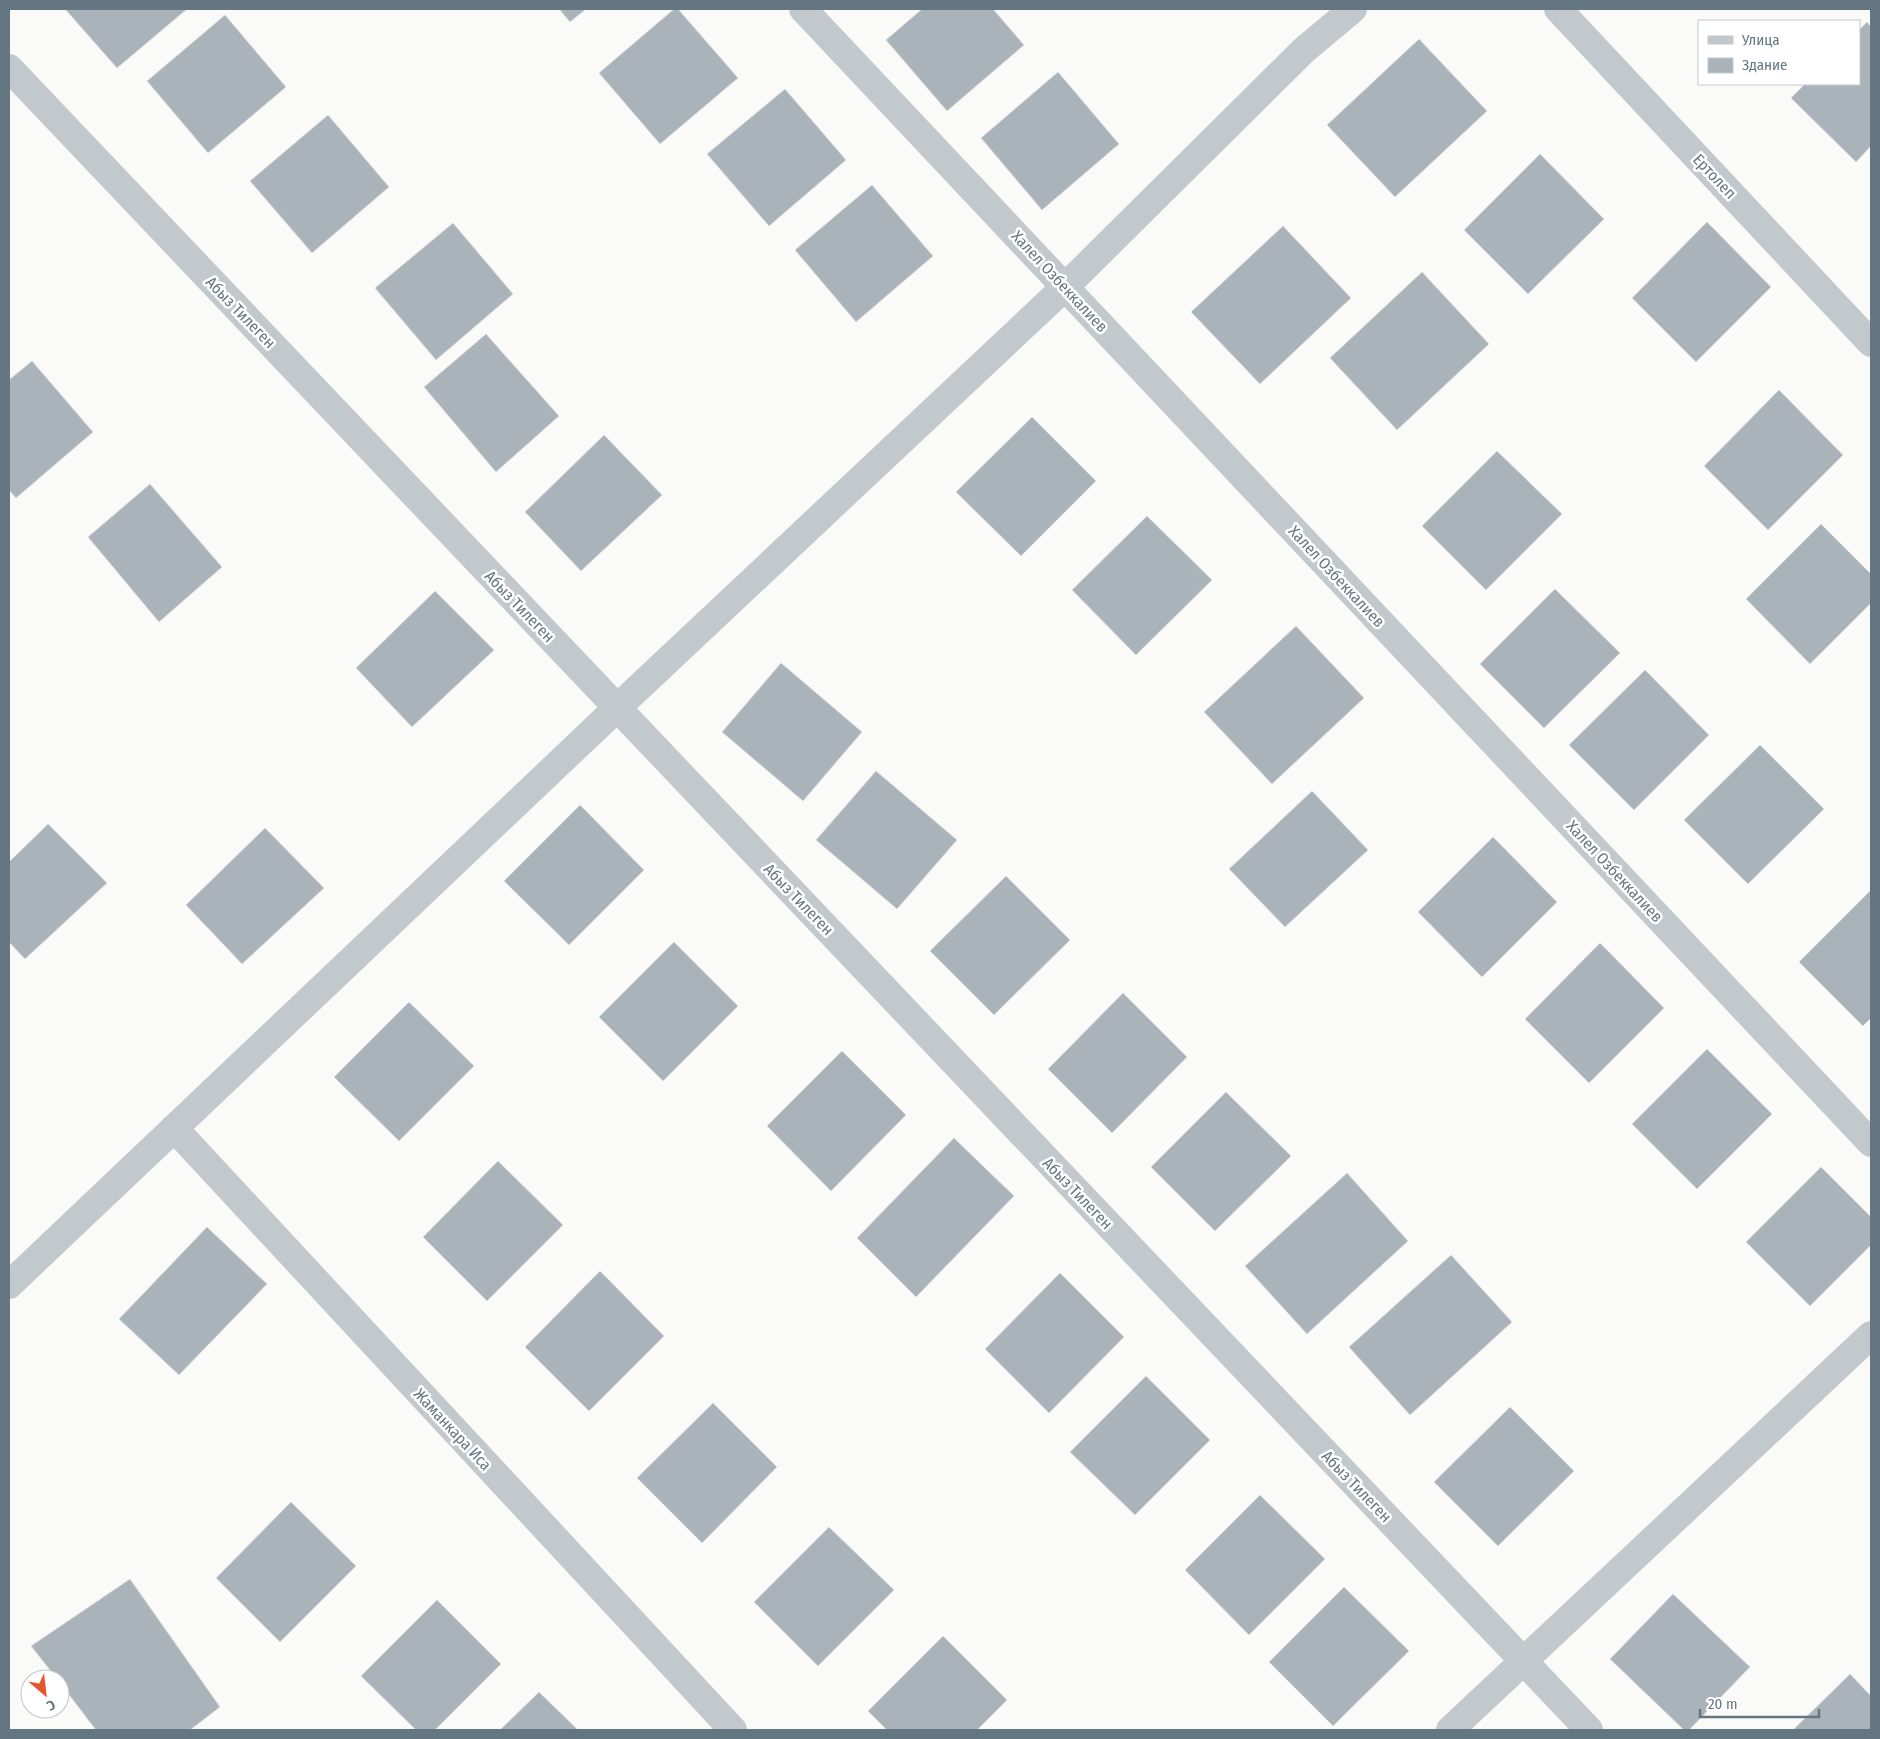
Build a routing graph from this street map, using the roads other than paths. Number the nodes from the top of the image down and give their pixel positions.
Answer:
1 (803, 9) edge
2 (1353, 9) edge
3 (1558, 9) edge
4 (9, 68) edge
5 (1065, 287) junction
6 (1871, 344) edge
7 (617, 708) junction
8 (174, 1128) junction
9 (1871, 1143) edge
10 (9, 1285) edge
11 (1871, 1334) edge
12 (1523, 1661) junction
13 (733, 1730) edge
14 (1450, 1730) edge
15 (1589, 1730) edge

1 - 5 street, Халел Озбеккалиев
2 - 5 street
3 - 6 street, Ертолеп
4 - 7 street, Абыз Тилеген
5 - 7 street
5 - 9 street, Халел Озбеккалиев
7 - 8 street
7 - 12 street, Абыз Тилеген
8 - 10 street
8 - 13 street, Жаманкара Иса
11 - 12 street
12 - 14 street
12 - 15 street, Абыз Тилеген

